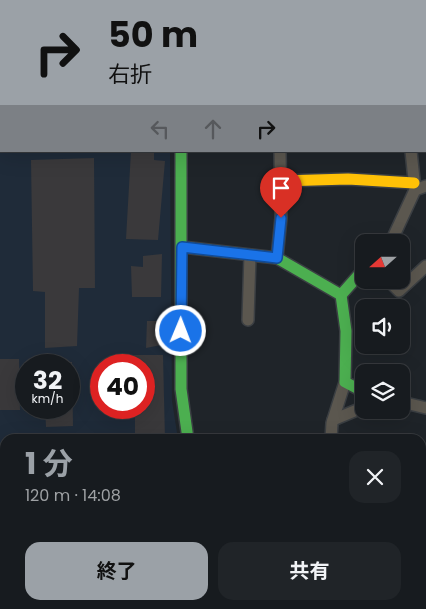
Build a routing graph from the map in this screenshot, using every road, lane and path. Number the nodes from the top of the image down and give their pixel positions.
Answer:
1 (181, 152) edge
2 (280, 152) edge
3 (411, 152) edge
4 (281, 181) junction
5 (418, 187) edge
6 (394, 234) edge
7 (182, 247) junction
8 (250, 255) junction
9 (277, 258) junction
10 (426, 266) edge
11 (355, 279) edge
12 (410, 281) edge
13 (341, 295) junction
14 (248, 320) dead end
15 (345, 382) junction
16 (355, 387) edge
17 (410, 404) edge
18 (426, 408) edge
19 (355, 411) edge
20 (333, 420) junction
21 (187, 434) edge
22 (332, 434) edge

1 - 7 street
2 - 4 street
3 - 5 street
4 - 5 street
4 - 9 street
5 - 6 street
7 - 8 street
7 - 21 street
8 - 9 street
8 - 14 street
9 - 13 street
10 - 12 street
11 - 13 street
13 - 15 street
15 - 16 street
15 - 20 street
17 - 18 street
19 - 20 street
20 - 22 street

